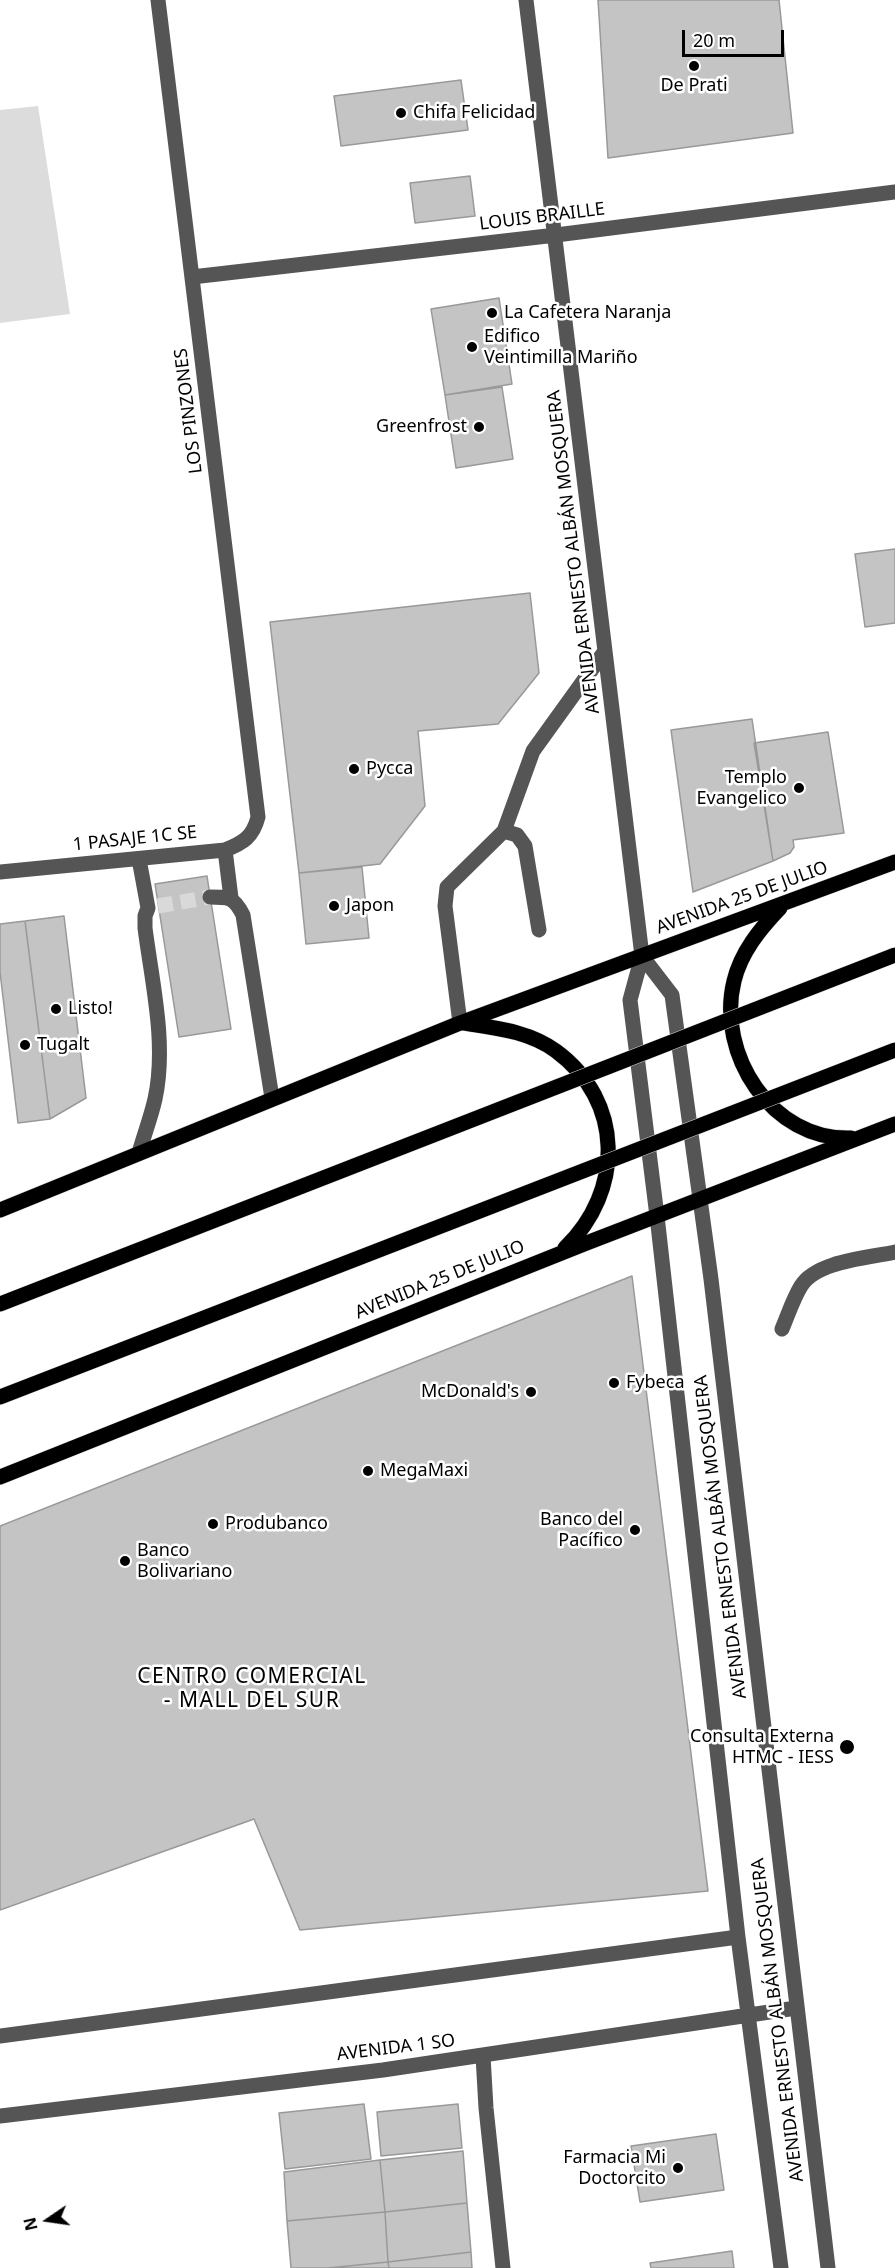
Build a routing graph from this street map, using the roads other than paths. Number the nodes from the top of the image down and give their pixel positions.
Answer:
1 (158, 0) edge
2 (526, 0) edge
3 (895, 192) edge
4 (556, 235) junction
5 (192, 277) junction
6 (605, 651) junction
7 (258, 817) joint
8 (504, 831) junction
9 (225, 850) junction
10 (139, 859) junction
11 (895, 862) edge
12 (0, 870) edge
13 (210, 897) tunnel mouth
14 (231, 898) junction
15 (784, 904) junction
16 (539, 930) dead end
17 (895, 955) edge
18 (642, 956) junction
19 (460, 1023) junction
20 (895, 1050) edge
21 (272, 1098) junction
22 (895, 1124) edge
23 (860, 1137) junction
24 (139, 1153) junction
25 (700, 1199) junction
26 (0, 1210) edge
27 (657, 1216) junction
28 (895, 1252) edge
29 (559, 1254) junction
30 (0, 1304) edge
31 (782, 1329) dead end
32 (0, 1397) edge
33 (0, 1477) edge
34 (738, 1937) junction
35 (796, 2008) junction
36 (749, 2014) junction
37 (0, 2036) edge
38 (483, 2056) junction
39 (0, 2116) edge
40 (503, 2268) edge
41 (781, 2268) edge
42 (828, 2268) edge

1 - 5 street, LOS PINZONES
2 - 4 street, AVENIDA ERNESTO ALBÁN MOSQUERA
3 - 4 street, LOUIS BRAILLE
4 - 5 street, LOUIS BRAILLE
4 - 6 street, AVENIDA ERNESTO ALBÁN MOSQUERA
5 - 7 street, LOS PINZONES
6 - 8 street
6 - 18 street, AVENIDA ERNESTO ALBÁN MOSQUERA
7 - 9 street, 1 PASAJE 1C SE
8 - 16 street
8 - 19 street
9 - 10 street, 1 PASAJE 1C SE
9 - 14 street
10 - 12 street, 1 PASAJE 1C SE
10 - 24 street
11 - 15 main road, AVENIDA 25 DE JULIO
13 - 14 street
14 - 21 street
15 - 18 main road, AVENIDA 25 DE JULIO
15 - 23 main road
17 - 30 main road, bridge
18 - 19 main road, AVENIDA 25 DE JULIO
18 - 25 street, AVENIDA ERNESTO ALBÁN MOSQUERA
18 - 27 street, AVENIDA ERNESTO ALBÁN MOSQUERA
19 - 21 main road, AVENIDA 25 DE JULIO
19 - 29 main road
20 - 32 main road, bridge
21 - 24 main road, AVENIDA 25 DE JULIO
22 - 23 main road, AVENIDA 25 DE JULIO
23 - 25 main road, AVENIDA 25 DE JULIO
24 - 26 main road, AVENIDA 25 DE JULIO
25 - 27 main road, AVENIDA 25 DE JULIO
25 - 35 street, AVENIDA ERNESTO ALBÁN MOSQUERA
27 - 29 main road, AVENIDA 25 DE JULIO
27 - 34 street, AVENIDA ERNESTO ALBÁN MOSQUERA
28 - 31 street
29 - 33 main road, AVENIDA 25 DE JULIO
34 - 36 street, AVENIDA ERNESTO ALBÁN MOSQUERA
34 - 37 street
35 - 36 street, AVENIDA 1 SO
35 - 42 street, AVENIDA ERNESTO ALBÁN MOSQUERA
36 - 38 street, AVENIDA 1 SO
36 - 41 street, AVENIDA ERNESTO ALBÁN MOSQUERA
38 - 39 street, AVENIDA 1 SO
38 - 40 street

